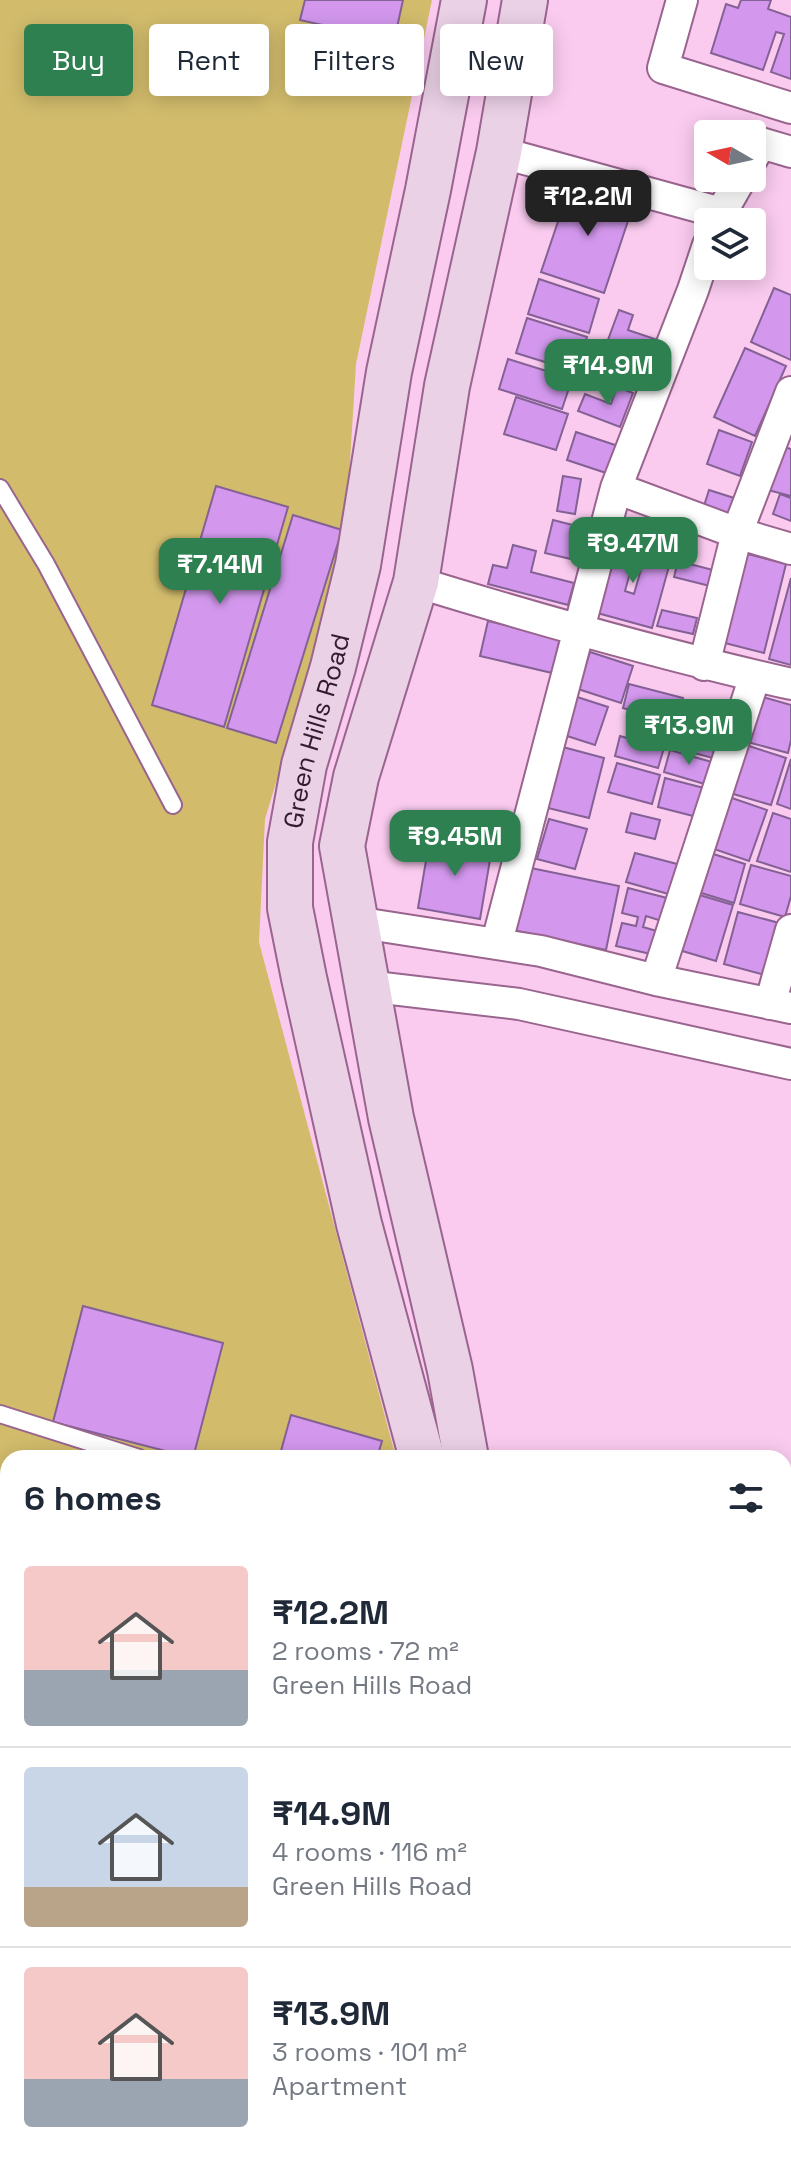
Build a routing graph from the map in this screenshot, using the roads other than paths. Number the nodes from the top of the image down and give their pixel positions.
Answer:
1 (464, 0) edge
2 (525, 0) edge
3 (682, 0) edge
4 (791, 108) edge
5 (766, 144) edge
6 (499, 152) junction
7 (791, 152) edge
8 (694, 210) edge
9 (696, 280) edge
10 (791, 392) edge
11 (0, 488) edge
12 (616, 488) junction
13 (737, 533) junction
14 (791, 549) edge
15 (416, 582) junction
16 (578, 631) junction
17 (704, 665) junction
18 (755, 676) junction
19 (791, 684) edge
20 (173, 805) dead end
21 (355, 922) junction
22 (791, 930) edge
23 (497, 942) junction
24 (656, 980) junction
25 (366, 986) junction
26 (780, 1006) edge
27 (791, 1064) edge
28 (410, 1208) junction
29 (359, 1224) junction
30 (0, 1414) edge
31 (114, 1450) edge
32 (420, 1450) edge
33 (465, 1450) edge

1 - 29 street, Green Hills Road
2 - 6 street, Green Hills Road
3 - 4 street
5 - 7 street
6 - 8 street
6 - 15 street, Green Hills Road
9 - 12 street
10 - 13 street
11 - 20 lane
12 - 13 street
12 - 16 street
13 - 14 street
13 - 17 street
15 - 16 street
15 - 21 street, Green Hills Road
16 - 17 street
16 - 23 street
17 - 18 street
18 - 19 street
18 - 24 street
21 - 23 street
21 - 25 street, Green Hills Road
22 - 26 street
23 - 24 street
24 - 26 street
25 - 27 street
25 - 28 street, Green Hills Road
28 - 29 street
28 - 33 street, Green Hills Road
29 - 32 street, Green Hills Road
30 - 31 lane

